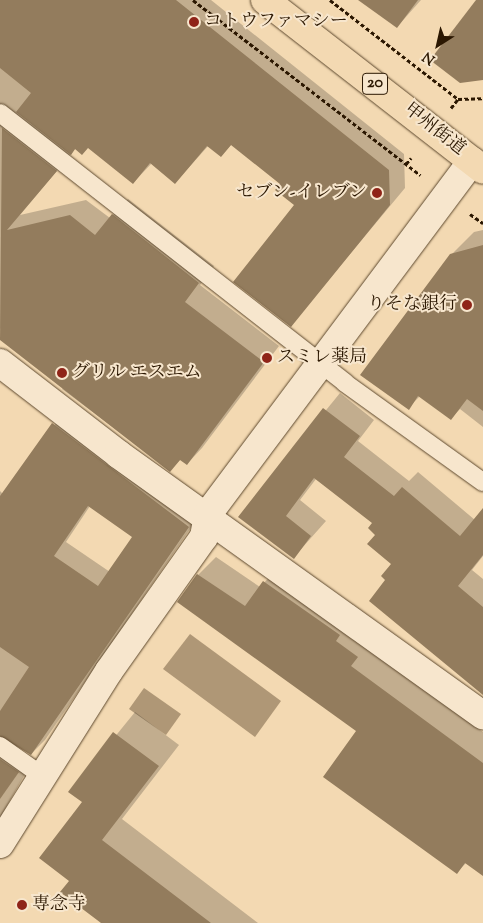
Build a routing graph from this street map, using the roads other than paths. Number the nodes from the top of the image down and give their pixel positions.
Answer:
1 (265, 0) edge
2 (0, 113) edge
3 (479, 159) edge
4 (320, 360) junction
5 (0, 363) edge
6 (483, 482) edge
7 (208, 514) junction
8 (483, 715) edge
9 (0, 746) edge
10 (42, 775) junction
11 (0, 844) edge

1 - 3 highway, 甲州街道 / 20
2 - 4 lane
3 - 4 street
4 - 6 lane
4 - 7 street
5 - 7 street
7 - 8 street
7 - 10 street
9 - 10 lane
10 - 11 street

